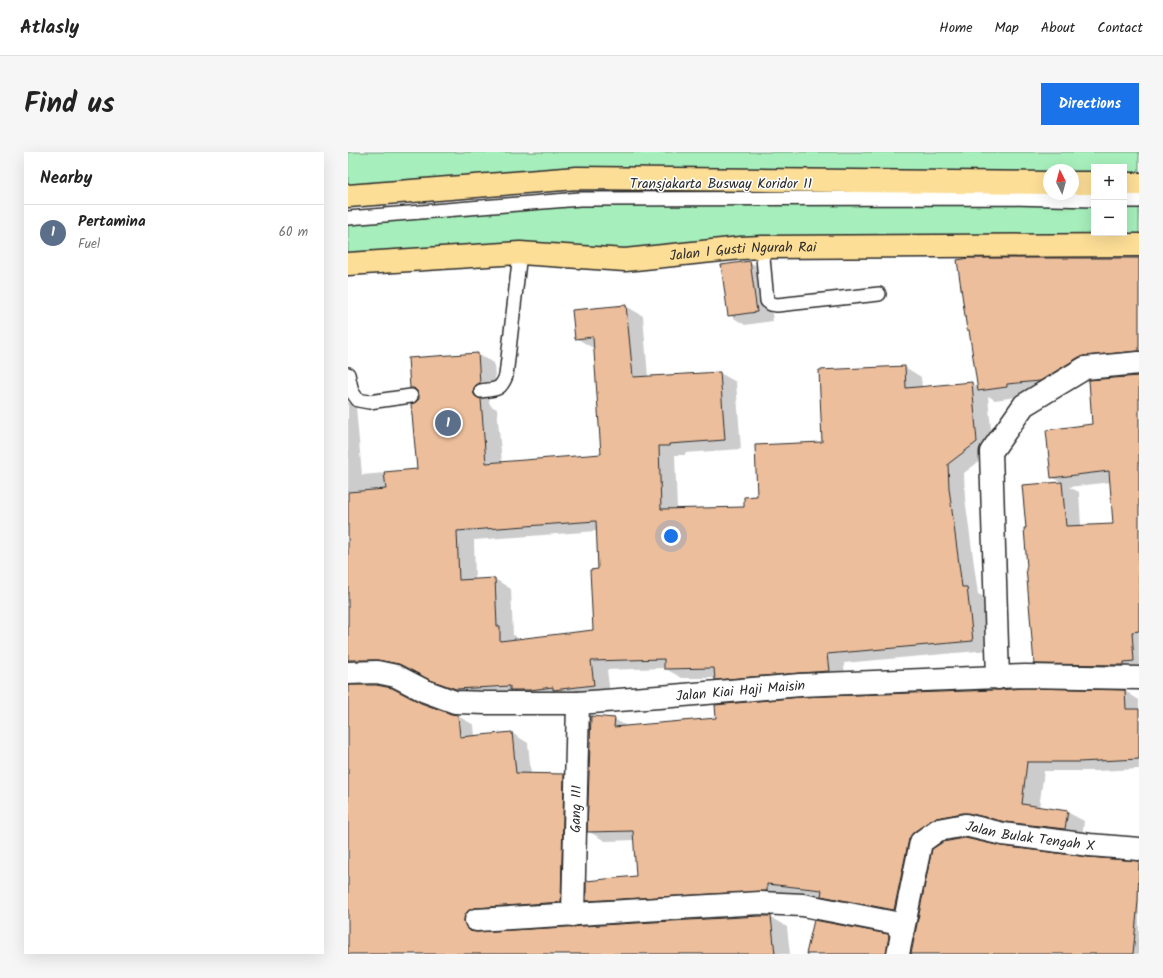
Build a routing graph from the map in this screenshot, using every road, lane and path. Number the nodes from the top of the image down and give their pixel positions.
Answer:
1 (1043, 183) edge
2 (1079, 183) edge
3 (1091, 183) edge
4 (1127, 184) edge
5 (1139, 184) edge
6 (348, 196) edge
7 (1091, 200) edge
8 (1127, 201) edge
9 (1139, 201) edge
10 (348, 218) edge
11 (1139, 245) edge
12 (762, 247) junction
13 (520, 253) junction
14 (348, 264) edge
15 (879, 294) dead end
16 (1139, 363) edge
17 (348, 374) edge
18 (480, 390) dead end
19 (411, 396) dead end
20 (348, 673) edge
21 (998, 678) junction
22 (1139, 678) edge
23 (578, 703) junction
24 (1139, 849) edge
25 (573, 915) junction
26 (476, 920) dead end
27 (900, 944) edge

1 - 6 main road
2 - 3 main road
4 - 5 main road
7 - 10 lane, Transjakarta Busway Koridor 11
8 - 9 lane
11 - 12 main road, Jalan I Gusti Ngurah Rai
12 - 13 main road, Jalan I Gusti Ngurah Rai
12 - 15 lane
13 - 14 main road, Jalan I Gusti Ngurah Rai
13 - 18 lane
16 - 21 street
17 - 19 lane
20 - 23 street, Jalan Kiai Haji Maisin
21 - 22 street, Jalan Kiai Haji Maisin
21 - 23 street, Jalan Kiai Haji Maisin
23 - 25 street, Gang III
24 - 27 street, Jalan Bulak Tengah X
25 - 26 street
25 - 27 street

